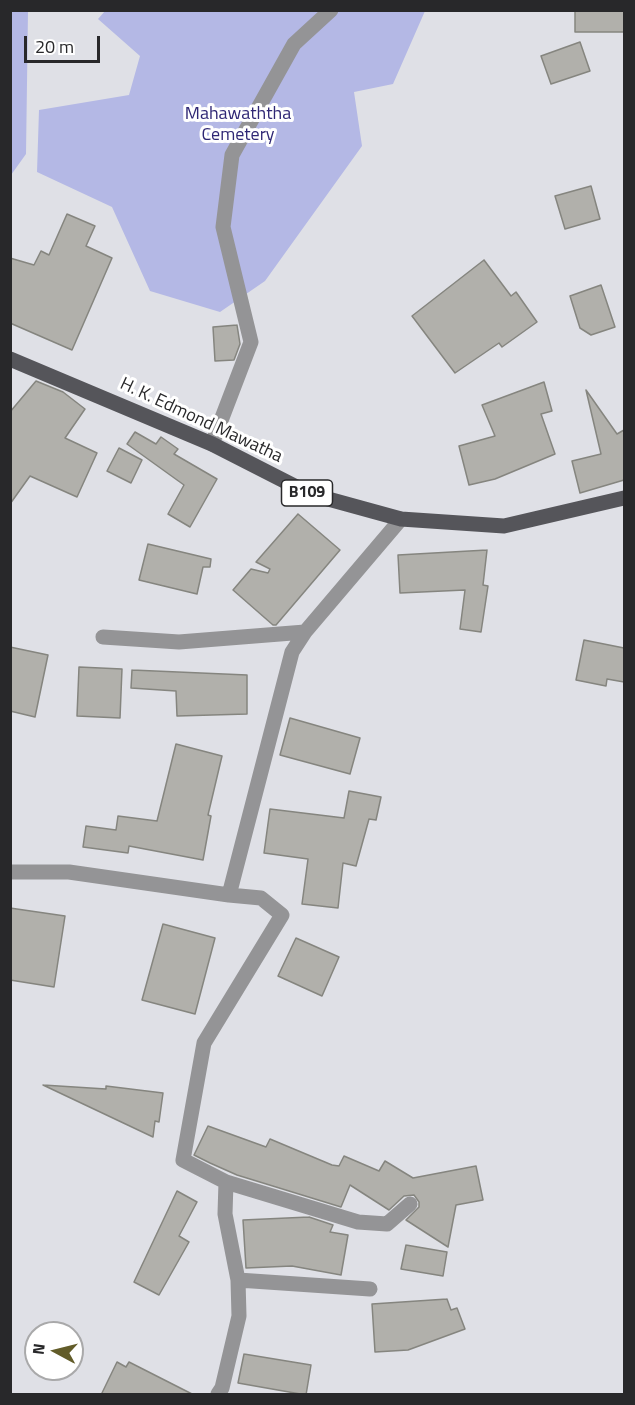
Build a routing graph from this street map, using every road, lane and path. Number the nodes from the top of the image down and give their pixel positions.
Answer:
1 (331, 10) edge
2 (10, 359) edge
3 (212, 444) junction
4 (624, 498) edge
5 (401, 519) junction
6 (305, 632) junction
7 (103, 637) dead end
8 (10, 872) edge
9 (229, 895) junction
10 (226, 1182) junction
11 (410, 1204) dead end
12 (238, 1280) junction
13 (370, 1289) dead end
14 (218, 1395) edge

1 - 3 street
2 - 3 main road, H. K. Edmond Mawatha / B109
3 - 5 main road, H. K. Edmond Mawatha / B109
4 - 5 main road, H. K. Edmond Mawatha / B109
5 - 6 street
6 - 7 street
6 - 9 street
8 - 9 street
9 - 10 street
10 - 11 street
10 - 12 street
12 - 13 street
12 - 14 street

